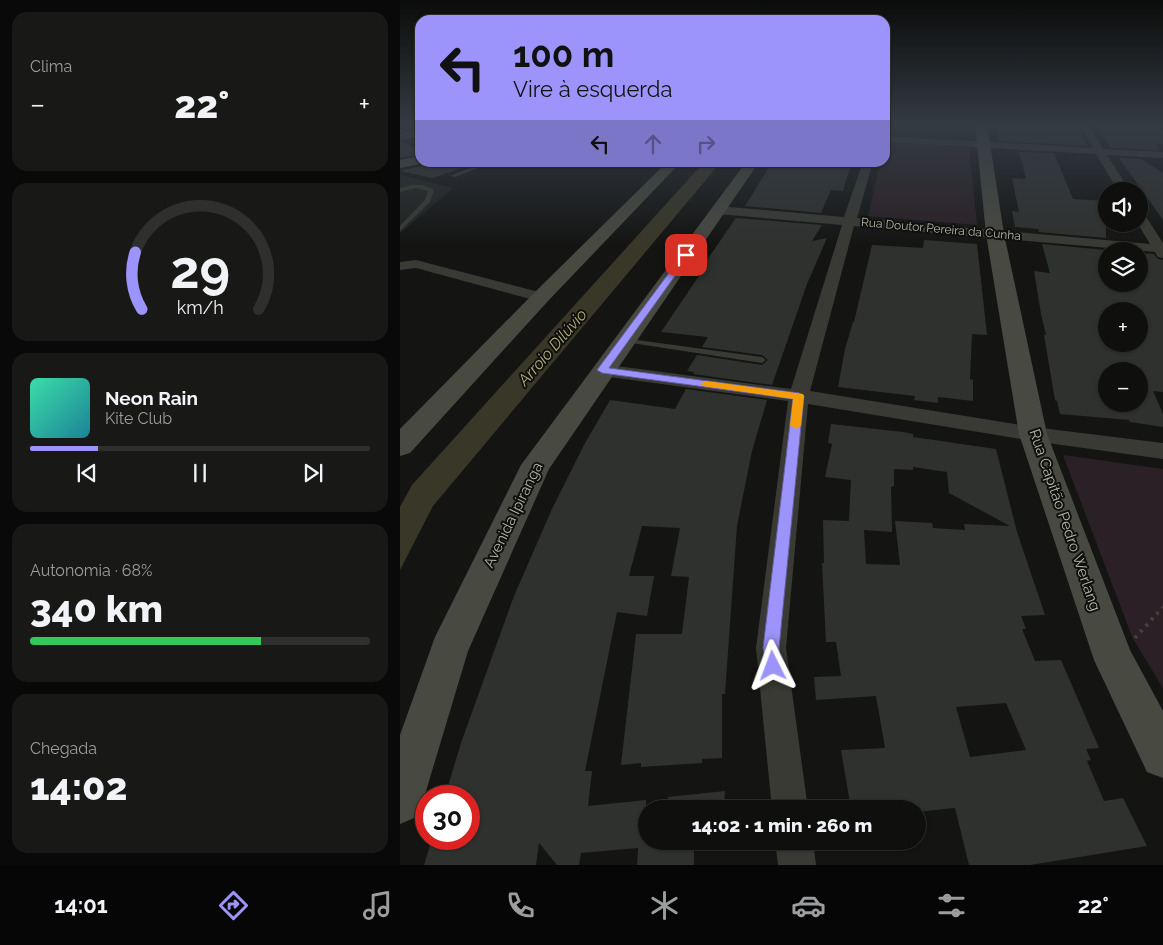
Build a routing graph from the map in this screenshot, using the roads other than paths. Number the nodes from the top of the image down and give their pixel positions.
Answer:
1 (985, 164) edge
2 (1107, 164) edge
3 (477, 167) edge
4 (670, 167) edge
5 (749, 167) edge
6 (866, 167) edge
7 (453, 176) dead end
8 (1118, 182) edge
9 (400, 190) edge
10 (718, 210) junction
11 (849, 222) junction
12 (400, 229) edge
13 (1148, 229) edge
14 (996, 234) junction
15 (1162, 250) edge
16 (402, 263) edge
17 (541, 297) junction
18 (625, 340) junction
19 (762, 360) dead end
20 (602, 370) junction
21 (799, 396) junction
22 (1033, 434) junction
23 (400, 446) edge
24 (1163, 451) edge
25 (1163, 756) edge
26 (789, 800) edge
27 (400, 801) edge
28 (795, 850) edge
29 (797, 865) edge

1 - 14 main road, Rua Capitão Pedro Werlang
2 - 8 street
3 - 7 lane
4 - 17 main road
5 - 10 main road, Avenida Ipiranga
6 - 11 street
9 - 12 lane
10 - 11 street, Rua Doutor Pereira da Cunha
10 - 18 main road, Avenida Ipiranga
11 - 14 street, Rua Doutor Pereira da Cunha
11 - 21 street
13 - 15 street
14 - 15 street, Rua Doutor Pereira da Cunha
14 - 22 main road, Rua Capitão Pedro Werlang
16 - 17 street
17 - 23 main road
18 - 19 lane
18 - 20 main road, Avenida Ipiranga
20 - 21 street
20 - 27 main road, Avenida Ipiranga
21 - 22 street
21 - 26 street
22 - 24 street
22 - 25 main road, Rua Capitão Pedro Werlang
28 - 29 street

